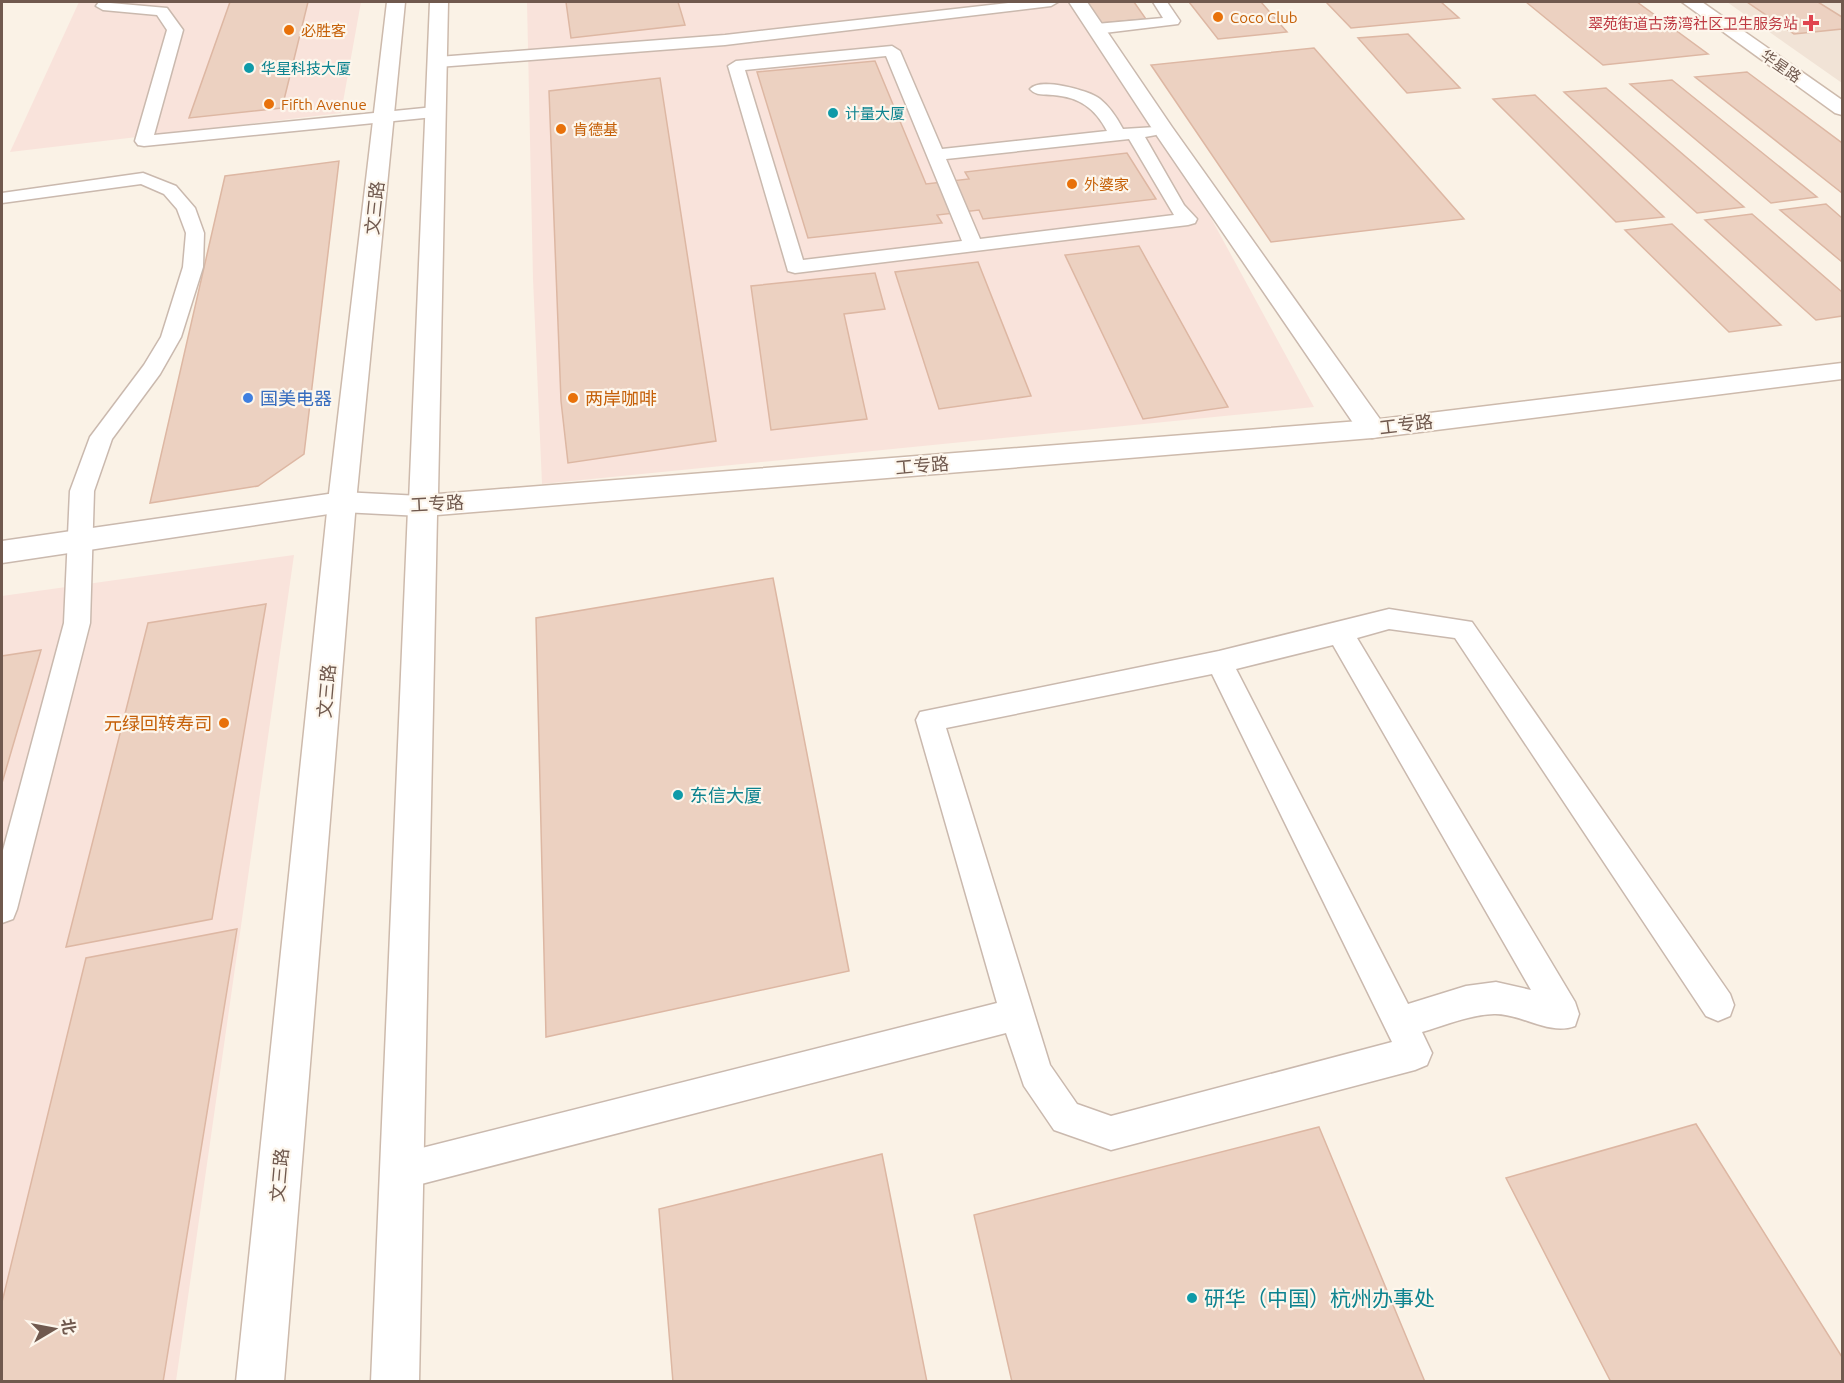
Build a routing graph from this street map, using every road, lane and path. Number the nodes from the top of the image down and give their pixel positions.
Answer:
1 (106, 2) edge
2 (396, 2) edge
3 (439, 2) edge
4 (1051, 2) edge
5 (1078, 2) edge
6 (1160, 2) edge
7 (1691, 2) edge
8 (1096, 29) junction
9 (438, 62) junction
10 (1038, 89) dead end
11 (1842, 109) edge
12 (434, 112) junction
13 (385, 116) junction
14 (1163, 130) junction
15 (1125, 133) junction
16 (937, 155) junction
17 (2, 198) edge
18 (1178, 208) junction
19 (1030, 226) dead end
20 (973, 244) junction
21 (1842, 371) edge
22 (1372, 429) junction
23 (342, 502) junction
24 (421, 506) junction
25 (79, 540) junction
26 (2, 552) edge
27 (1340, 633) junction
28 (1219, 662) junction
29 (2, 909) edge
30 (1718, 1005) dead end
31 (1017, 1014) junction
32 (1401, 1023) junction
33 (402, 1171) junction
34 (260, 1382) edge
35 (395, 1382) edge

1 - 13 lane
2 - 13 main road, 文三路
3 - 9 main road
4 - 9 lane
5 - 8 main road
6 - 8 lane
7 - 11 main road, 华星路
8 - 14 main road
9 - 12 main road
10 - 15 lane
12 - 13 lane
12 - 24 main road
13 - 23 main road, 文三路
14 - 15 lane
14 - 22 main road
15 - 16 lane
15 - 18 lane
16 - 20 lane
16 - 20 lane
17 - 25 lane
18 - 19 lane
18 - 20 lane
21 - 22 main road, 工专路
22 - 24 main road, 工专路
23 - 24 main road, 工专路
23 - 25 main road, 工专路
23 - 34 main road, 文三路
24 - 33 main road
25 - 26 main road, 工专路
25 - 29 lane
27 - 28 lane
27 - 30 lane
27 - 32 lane
28 - 31 lane
28 - 32 lane
31 - 32 lane
31 - 33 lane
33 - 35 main road

